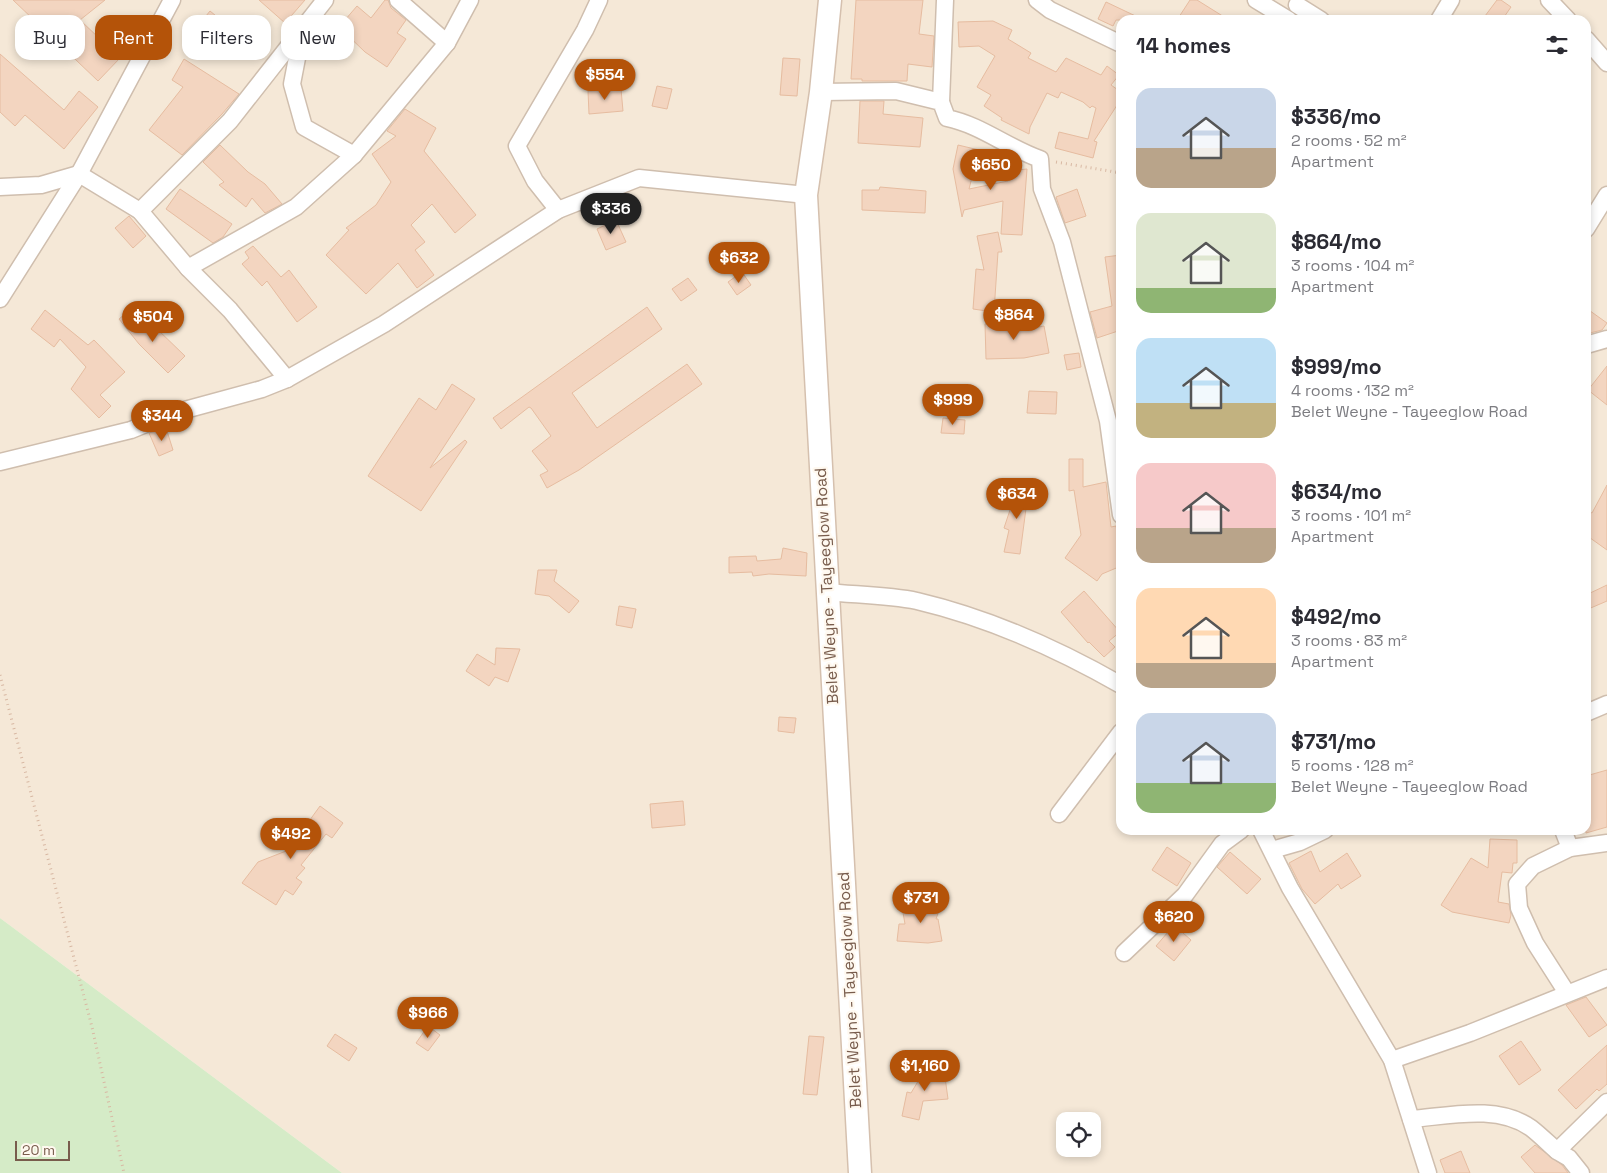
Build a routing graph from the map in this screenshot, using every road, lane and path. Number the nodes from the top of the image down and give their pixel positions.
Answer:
1 (172, 0) edge
2 (326, 0) edge
3 (398, 0) edge
4 (470, 0) edge
5 (599, 0) edge
6 (823, 0) edge
7 (830, 0) edge
8 (946, 0) edge
9 (1037, 0) edge
10 (1256, 0) edge
11 (1452, 0) edge
12 (1548, 0) edge
13 (1294, 11) edge
14 (314, 15) edge
15 (1306, 15) edge
16 (1442, 15) edge
17 (1563, 15) edge
18 (1116, 42) edge
19 (447, 43) junction
20 (1591, 44) edge
21 (281, 57) edge
22 (297, 60) edge
23 (1607, 62) edge
24 (821, 92) junction
25 (942, 102) junction
26 (354, 155) junction
27 (1040, 159) junction
28 (1116, 172) edge
29 (79, 174) junction
30 (0, 187) edge
31 (806, 195) junction
32 (1607, 195) edge
33 (558, 210) junction
34 (140, 211) junction
35 (1591, 221) edge
36 (188, 268) junction
37 (0, 299) edge
38 (1607, 340) edge
39 (1591, 344) edge
40 (287, 378) junction
41 (0, 462) edge
42 (1116, 479) edge
43 (826, 592) junction
44 (0, 675) edge
45 (1116, 682) edge
46 (1607, 704) edge
47 (1591, 711) edge
48 (1116, 739) edge
49 (1059, 814) dead end
50 (1234, 835) edge
51 (1264, 835) edge
52 (1315, 835) edge
53 (1565, 835) edge
54 (1607, 843) edge
55 (1570, 848) junction
56 (1272, 850) junction
57 (1124, 953) dead end
58 (1607, 978) edge
59 (1567, 993) junction
60 (1392, 1060) junction
61 (1607, 1102) edge
62 (1411, 1119) junction
63 (1557, 1151) junction
64 (124, 1173) edge
65 (860, 1173) edge
66 (1428, 1173) edge
67 (1581, 1173) edge

1 - 29 street
2 - 14 street
3 - 19 street
4 - 19 street
5 - 33 street
6 - 7 street
7 - 24 main road, Belet Weyne - Tayeeglow Road
8 - 25 street
9 - 18 street
10 - 13 street
11 - 16 street
12 - 17 street
13 - 15 street
19 - 26 street
20 - 23 street
21 - 34 street
22 - 26 street
24 - 25 street
24 - 31 main road, Belet Weyne - Tayeeglow Road
25 - 27 street
26 - 36 street
27 - 28 path
27 - 42 street
29 - 30 street
29 - 34 street
29 - 37 street
31 - 33 street
31 - 43 main road, Belet Weyne - Tayeeglow Road
32 - 35 street
33 - 40 street
34 - 36 street
36 - 40 street
38 - 39 street
40 - 41 street
43 - 45 street
43 - 65 main road, Belet Weyne - Tayeeglow Road
44 - 64 path
46 - 47 street
48 - 49 street
50 - 57 street
51 - 56 street
52 - 56 street
53 - 55 street
54 - 55 street
55 - 59 street
56 - 60 street
58 - 59 street
59 - 60 street
60 - 62 street
61 - 63 street
62 - 63 street
62 - 66 street
63 - 67 street

